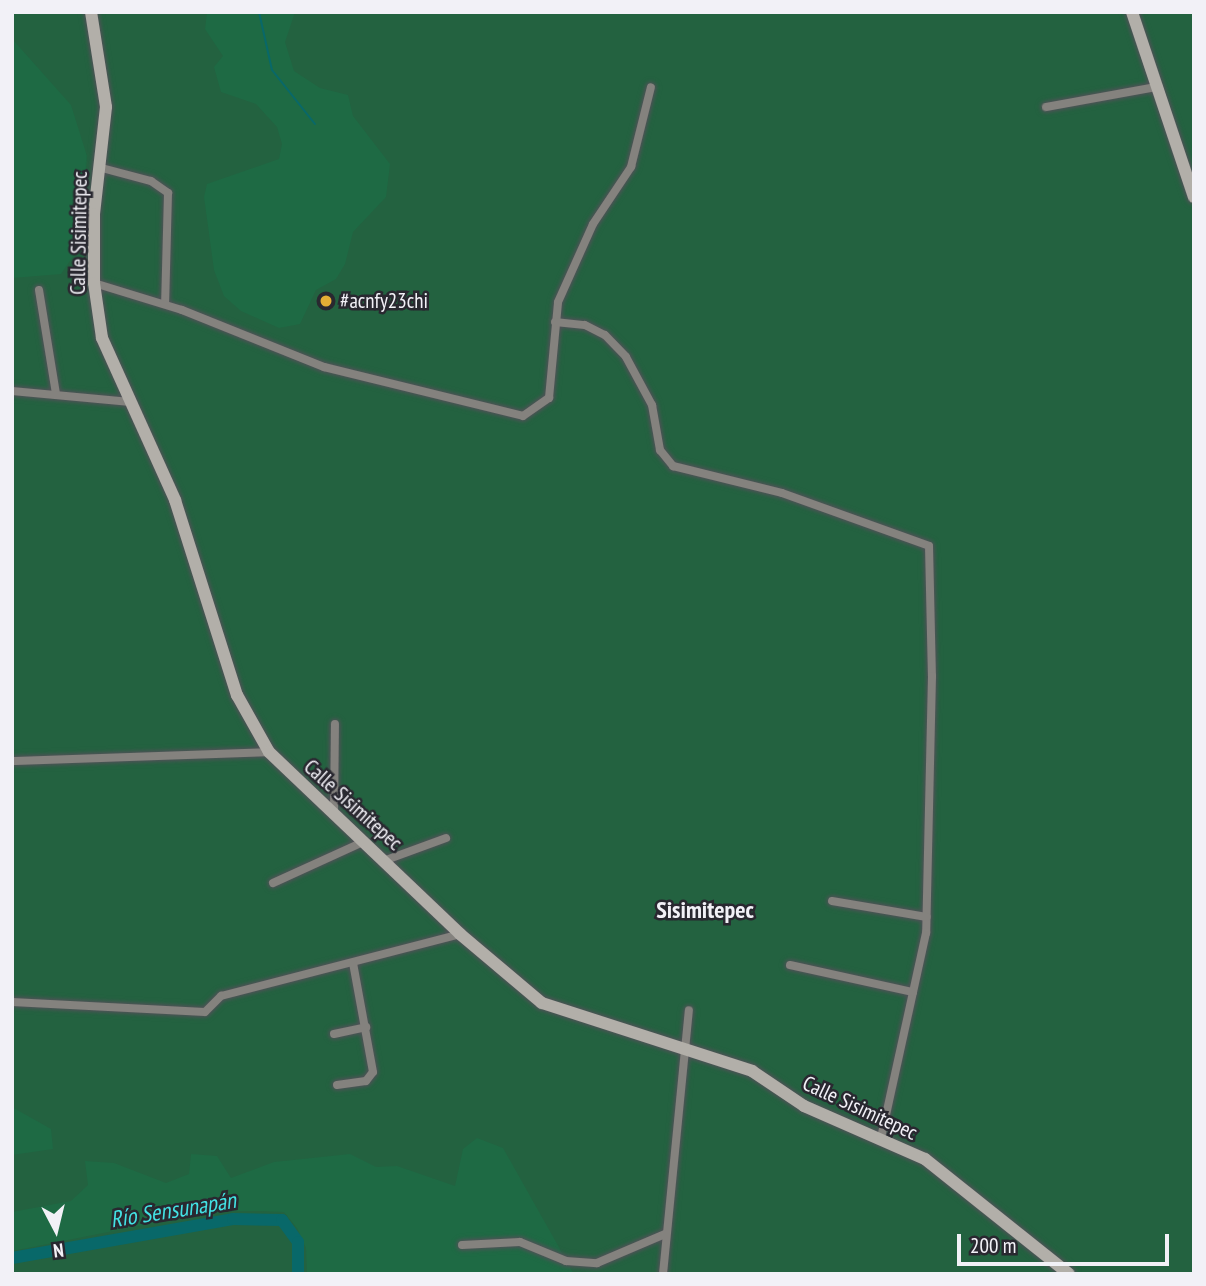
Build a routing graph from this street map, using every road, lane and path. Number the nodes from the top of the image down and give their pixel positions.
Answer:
1 (91, 12) edge
2 (1132, 12) edge
3 (651, 87) dead end
4 (1156, 87) junction
5 (1046, 107) dead end
6 (98, 167) junction
7 (1194, 197) edge
8 (94, 283) junction
9 (39, 290) dead end
10 (164, 304) junction
11 (555, 322) junction
12 (12, 391) edge
13 (56, 394) junction
14 (130, 402) junction
15 (335, 724) dead end
16 (270, 752) junction
17 (12, 761) edge
18 (334, 814) junction
19 (446, 838) dead end
20 (365, 841) junction
21 (386, 860) junction
22 (273, 883) dead end
23 (832, 901) dead end
24 (926, 917) junction
25 (460, 934) junction
26 (353, 963) junction
27 (790, 965) dead end
28 (913, 992) junction
29 (12, 1002) edge
30 (689, 1010) dead end
31 (366, 1027) junction
32 (334, 1034) dead end
33 (687, 1051) junction
34 (337, 1085) dead end
35 (881, 1138) junction
36 (665, 1234) junction
37 (462, 1245) dead end
38 (663, 1274) edge
39 (1069, 1274) edge

1 - 6 street, Calle Sisimitepec
2 - 4 street
3 - 11 street
4 - 5 street
4 - 7 street
6 - 8 street, Calle Sisimitepec
6 - 10 street
8 - 10 street
8 - 14 street, Calle Sisimitepec
9 - 13 street
10 - 11 street
11 - 24 street
12 - 13 street
13 - 14 street
14 - 16 street, Calle Sisimitepec
15 - 18 street
16 - 17 street
16 - 18 street, Calle Sisimitepec
18 - 20 street, Calle Sisimitepec
19 - 21 street
20 - 21 street, Calle Sisimitepec
20 - 22 street
21 - 25 street, Calle Sisimitepec
23 - 24 street
24 - 28 street
25 - 26 street
25 - 33 street, Calle Sisimitepec
26 - 29 street
26 - 31 street
27 - 28 street
28 - 35 street
30 - 33 street
31 - 32 street
31 - 34 street
33 - 35 street, Calle Sisimitepec
33 - 36 street
35 - 39 street, Calle Sisimitepec
36 - 37 street
36 - 38 street

